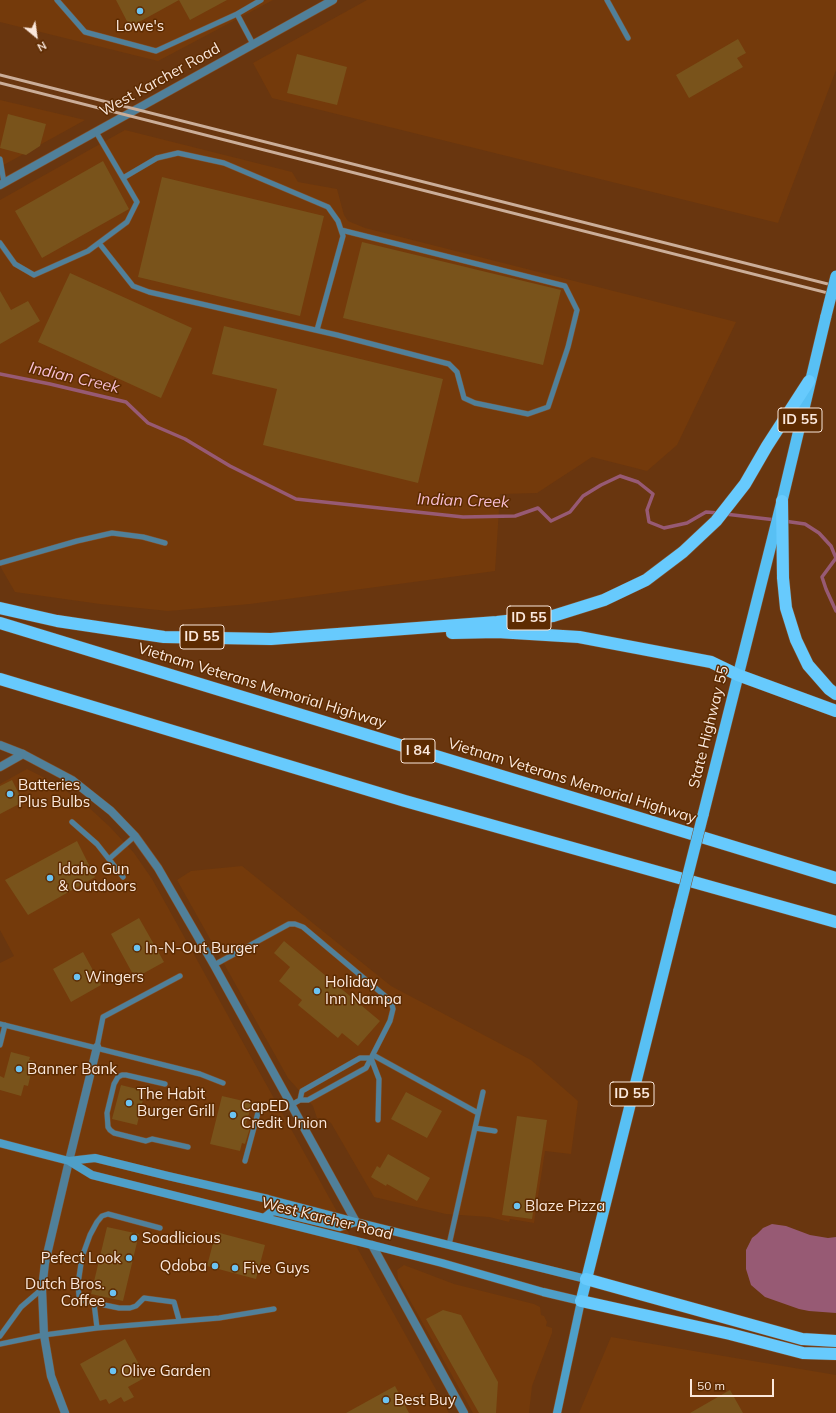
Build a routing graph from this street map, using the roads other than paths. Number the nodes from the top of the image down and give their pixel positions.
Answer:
1 (57, 0) edge
2 (261, 0) edge
3 (333, 0) edge
4 (607, 0) edge
5 (237, 14) junction
6 (628, 38) dead end
7 (253, 44) junction
8 (96, 132) junction
9 (0, 159) edge
10 (123, 178) junction
11 (2, 184) edge
12 (341, 230) junction
13 (0, 243) edge
14 (99, 243) junction
15 (836, 276) edge
16 (317, 330) junction
17 (809, 381) junction
18 (782, 501) junction
19 (165, 543) dead end
20 (0, 563) edge
21 (0, 608) edge
22 (0, 623) edge
23 (271, 639) junction
24 (738, 675) junction
25 (0, 679) edge
26 (836, 694) edge
27 (836, 711) edge
28 (0, 745) edge
29 (23, 754) junction
30 (0, 767) edge
31 (72, 822) dead end
32 (135, 836) junction
33 (108, 859) junction
34 (123, 877) dead end
35 (836, 878) edge
36 (836, 922) edge
37 (214, 965) junction
38 (180, 976) dead end
39 (2, 1024) edge
40 (0, 1045) edge
41 (97, 1047) junction
42 (372, 1056) junction
43 (223, 1083) dead end
44 (165, 1084) dead end
45 (483, 1092) dead end
46 (300, 1100) junction
47 (291, 1105) junction
48 (259, 1109) dead end
49 (478, 1113) junction
50 (378, 1120) dead end
51 (475, 1128) junction
52 (495, 1131) dead end
53 (0, 1143) edge
54 (188, 1147) dead end
55 (69, 1161) junction
56 (245, 1161) dead end
57 (264, 1218) junction
58 (356, 1222) junction
59 (160, 1228) dead end
60 (372, 1245) junction
61 (449, 1245) junction
62 (586, 1279) junction
63 (42, 1288) junction
64 (581, 1301) junction
65 (94, 1302) junction
66 (274, 1309) dead end
67 (179, 1320) junction
68 (97, 1328) junction
69 (44, 1335) junction
70 (0, 1336) edge
71 (836, 1342) edge
72 (0, 1344) edge
73 (836, 1354) edge
74 (64, 1413) edge
75 (464, 1413) edge
76 (557, 1413) edge

1 - 5 lane
2 - 5 lane
3 - 7 street, West Karcher Road
4 - 6 lane
5 - 7 lane
7 - 8 street, West Karcher Road
8 - 10 lane
8 - 11 street, West Karcher Road
9 - 11 lane
10 - 12 lane
10 - 14 lane
12 - 16 lane
12 - 16 lane
13 - 14 lane
14 - 16 lane
15 - 17 highway, State Highway 55 / ID 55, bridge
17 - 18 highway, State Highway 55 / ID 55
17 - 23 highway, ID 55
18 - 24 highway, State Highway 55 / ID 55
18 - 26 highway
19 - 20 lane
21 - 23 highway, ID 55
22 - 35 highway, Vietnam Veterans Memorial Highway / I 84
23 - 24 highway
24 - 27 highway
24 - 62 highway, State Highway 55 / ID 55, bridge
25 - 36 highway
28 - 29 street
29 - 30 street
29 - 32 street
31 - 33 lane
32 - 33 lane
32 - 37 street
33 - 34 lane
37 - 42 lane
37 - 47 street
38 - 41 lane
39 - 40 lane
39 - 41 lane
41 - 43 lane
41 - 55 street
42 - 46 lane
42 - 46 lane
42 - 49 lane
42 - 50 lane
44 - 54 lane
45 - 49 lane
46 - 47 lane
47 - 58 street
48 - 56 lane
49 - 51 lane
51 - 52 lane
51 - 61 lane
53 - 55 main road, West Karcher Road
55 - 57 main road, West Karcher Road
55 - 58 main road, West Karcher Road
55 - 63 street
57 - 58 main road
57 - 60 main road, West Karcher Road
58 - 61 main road, West Karcher Road
59 - 65 lane
60 - 64 main road, West Karcher Road
60 - 75 street
61 - 62 main road, West Karcher Road
62 - 64 highway, State Highway 55
62 - 71 highway
63 - 69 street
63 - 70 lane
64 - 73 highway
64 - 76 main road
65 - 67 lane
65 - 68 lane
66 - 67 lane
67 - 68 lane
68 - 69 lane
69 - 72 lane
69 - 74 street

